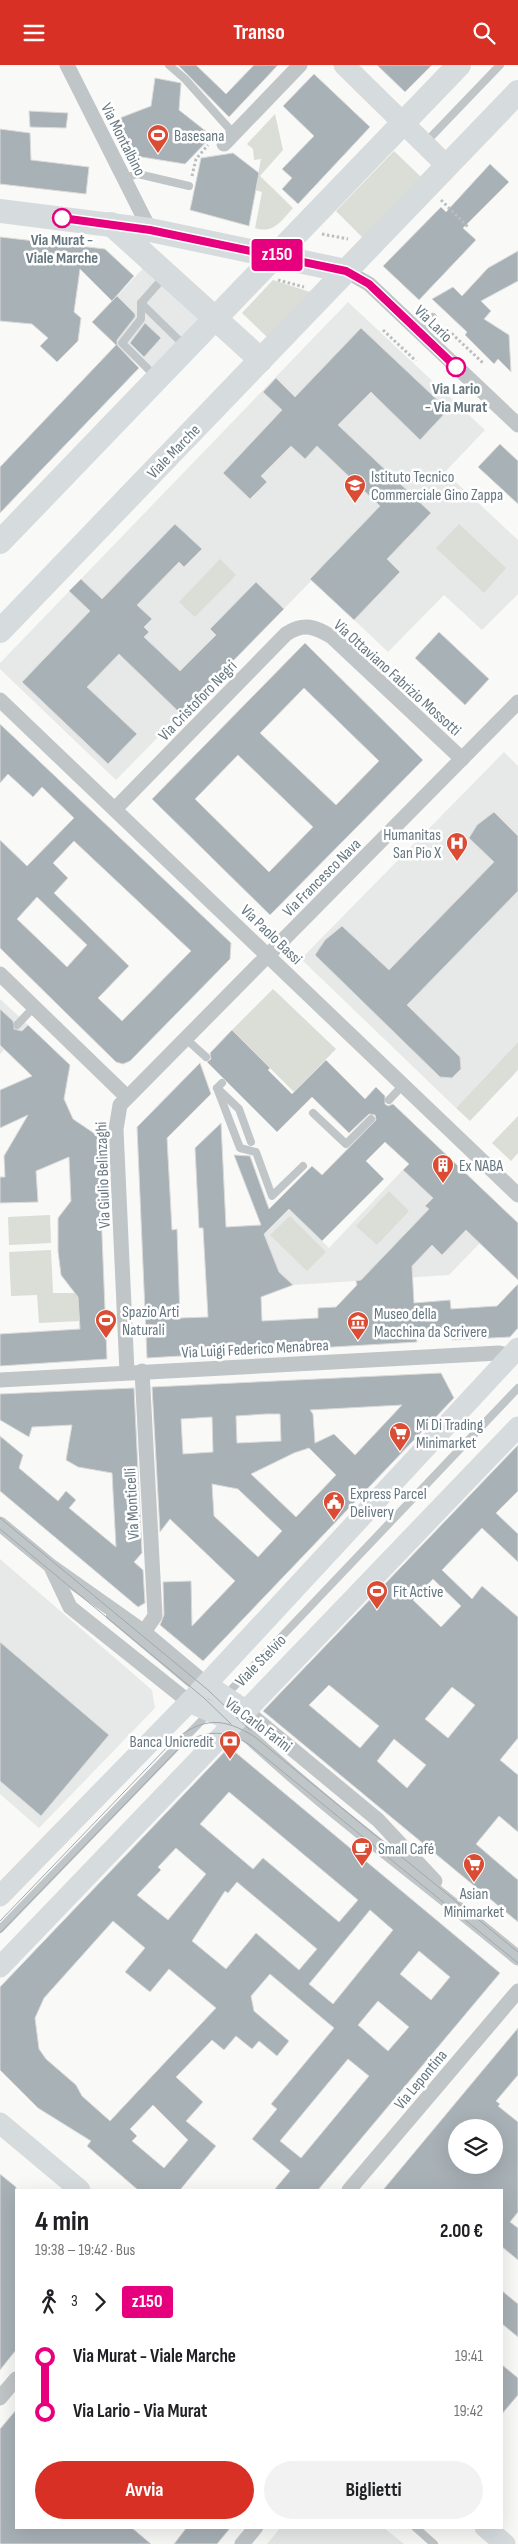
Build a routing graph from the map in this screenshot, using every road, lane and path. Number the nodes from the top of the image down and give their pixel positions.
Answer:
1 (66, 65) edge
2 (169, 65) edge
3 (300, 65) edge
4 (344, 65) edge
5 (459, 65) edge
6 (500, 65) edge
7 (518, 92) edge
8 (404, 123) junction
9 (229, 139) joint
10 (425, 143) junction
11 (209, 144) dead end
12 (447, 166) junction
13 (124, 178) junction
14 (189, 186) joint
15 (427, 187) junction
16 (0, 211) edge
17 (111, 224) junction
18 (469, 228) dead end
19 (150, 230) junction
20 (314, 233) dead end
21 (358, 241) dead end
22 (276, 255) junction
23 (346, 271) junction
24 (167, 273) junction
25 (273, 279) dead end
26 (307, 288) dead end
27 (142, 303) junction
28 (433, 317) dead end
29 (217, 318) junction
30 (383, 330) dead end
31 (448, 331) dead end
32 (419, 333) junction
33 (187, 349) junction
34 (261, 360) junction
35 (416, 361) dead end
36 (484, 364) dead end
37 (158, 379) junction
38 (518, 425) edge
39 (0, 542) edge
40 (308, 626) joint
41 (0, 631) edge
42 (0, 700) edge
43 (518, 702) edge
44 (462, 759) junction
45 (116, 808) junction
46 (268, 955) junction
47 (0, 974) edge
48 (34, 1007) junction
49 (17, 1025) dead end
50 (185, 1038) junction
51 (206, 1057) dead end
52 (403, 1085) junction
53 (128, 1097) junction
54 (389, 1100) dead end
55 (313, 1113) dead end
56 (371, 1119) dead end
57 (251, 1142) dead end
58 (303, 1165) dead end
59 (518, 1195) edge
60 (516, 1355) edge
61 (134, 1371) junction
62 (0, 1380) edge
63 (518, 1388) edge
64 (518, 1427) edge
65 (0, 1524) edge
66 (52, 1567) junction
67 (144, 1632) junction
68 (198, 1693) junction
69 (217, 1705) junction
70 (240, 1716) junction
71 (5, 1888) edge
72 (0, 1929) edge
73 (518, 1958) edge
74 (0, 1967) edge
75 (518, 1991) edge
76 (0, 2123) edge
77 (79, 2189) edge
78 (350, 2189) edge
79 (15, 2380) edge
80 (0, 2398) edge
81 (254, 2529) edge
82 (417, 2529) edge
83 (487, 2529) edge
84 (242, 2544) edge
85 (434, 2544) edge
86 (505, 2544) edge

1 - 13 street, Via Montalbino
2 - 9 lane
3 - 9 street
4 - 8 main road
5 - 8 main road
6 - 10 lane
7 - 12 main road, Viale Marche
8 - 10 main road
8 - 22 main road
10 - 12 main road
11 - 14 path
12 - 15 main road, Viale Marche
13 - 14 lane
13 - 19 street, Via Montalbino
15 - 18 path
15 - 23 main road, Viale Marche
16 - 17 main road
17 - 19 main road
17 - 24 main road
19 - 22 main road
20 - 21 path
22 - 23 main road
22 - 29 main road
23 - 32 street, Via Lario
23 - 34 main road, Viale Marche
24 - 27 lane
24 - 29 main road
25 - 26 path
27 - 33 lane
27 - 37 lane
28 - 32 lane
29 - 33 main road
29 - 34 main road
30 - 35 path
31 - 36 path
32 - 38 street, Via Lario
33 - 37 main road
34 - 41 main road, Viale Marche
37 - 39 main road
40 - 44 street, Via Ottaviano Fabrizio Mossotti
40 - 45 street, Via Cristoforo Negri
42 - 45 street, Via Paolo Bassi
43 - 44 street, Via Francesco Nava
44 - 46 street, Via Francesco Nava
45 - 46 street, Via Paolo Bassi
46 - 50 street, Via Francesco Nava
46 - 52 street, Via Paolo Bassi
47 - 48 street
48 - 49 lane
48 - 53 street
50 - 51 lane
50 - 53 street, Via Francesco Nava
52 - 54 lane
52 - 59 street, Via Paolo Bassi
53 - 61 street, Via Giulio Belinzaghi
55 - 56 lane
57 - 58 lane
60 - 61 street, Via Luigi Federico Menabrea
60 - 68 main road, Viale Stelvio
61 - 62 street, Via Luigi Federico Menabrea
61 - 67 street, Via Monticelli
63 - 69 lane, Viale Stelvio
64 - 70 main road, Viale Stelvio
65 - 66 street, Via Carlo Farini
66 - 67 street, Via Carlo Farini
66 - 68 street, Via Carlo Farini
67 - 68 street, Via Carlo Farini
68 - 69 main road, Via Carlo Farini
68 - 71 main road, Viale Stelvio
69 - 70 main road, Via Carlo Farini
69 - 72 lane, Viale Stelvio
70 - 73 street, Via Carlo Farini
70 - 74 main road, Viale Stelvio
75 - 78 street, Via Lepontina
76 - 77 main road
79 - 80 street
81 - 84 street
82 - 85 lane
83 - 86 main road

